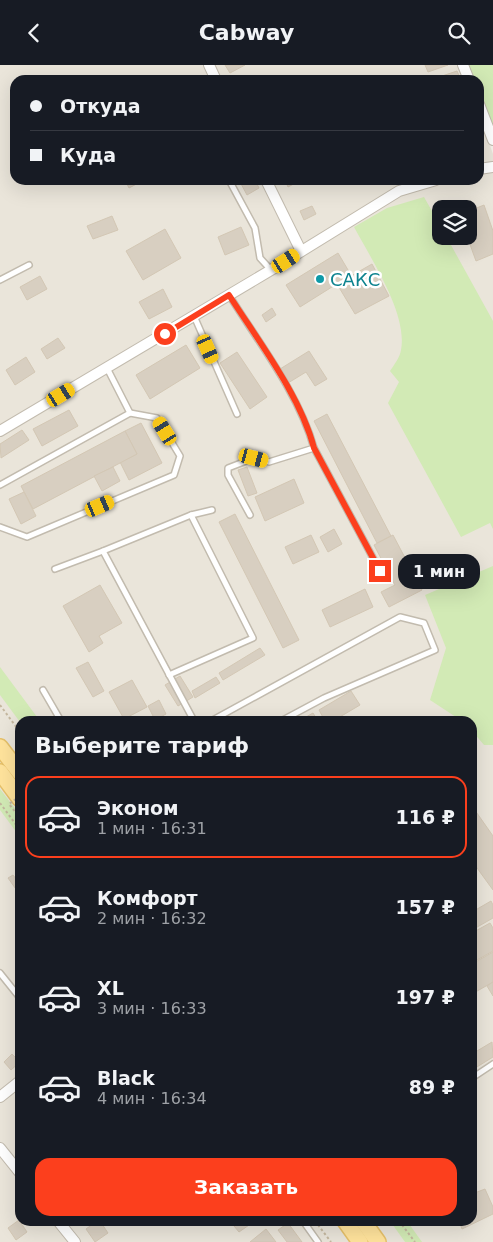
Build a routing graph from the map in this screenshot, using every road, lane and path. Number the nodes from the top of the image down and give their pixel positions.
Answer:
1 (484, 117) edge
2 (493, 140) edge
3 (232, 185) edge
4 (268, 185) edge
5 (419, 185) edge
6 (301, 251) junction
7 (29, 265) dead end
8 (271, 270) junction
9 (0, 280) edge
10 (229, 295) junction
11 (194, 316) junction
12 (107, 368) junction
13 (130, 413) junction
14 (237, 414) dead end
15 (0, 431) edge
16 (314, 448) junction
17 (0, 485) edge
18 (212, 510) dead end
19 (191, 515) junction
20 (250, 515) dead end
21 (0, 527) edge
22 (103, 551) junction
23 (55, 569) dead end
24 (380, 571) dead end
25 (168, 675) junction
26 (42, 690) dead end
27 (0, 705) edge
28 (58, 716) edge
29 (191, 716) edge
30 (220, 716) edge
31 (290, 716) edge
32 (15, 725) edge
33 (0, 747) edge
34 (15, 766) edge
35 (0, 772) edge
36 (15, 792) edge
37 (15, 801) edge
38 (0, 803) edge
39 (15, 813) edge
40 (15, 823) edge
41 (0, 973) edge
42 (15, 992) edge
43 (493, 1064) edge
44 (477, 1075) edge
45 (15, 1085) edge
46 (0, 1097) edge
47 (0, 1148) edge
48 (15, 1167) edge
49 (62, 1226) edge
50 (307, 1226) edge
51 (319, 1226) edge
52 (348, 1226) edge
53 (366, 1226) edge
54 (404, 1226) edge
55 (75, 1242) edge
56 (318, 1242) edge
57 (331, 1242) edge
58 (360, 1242) edge
59 (378, 1242) edge
60 (415, 1242) edge

1 - 2 street
3 - 8 lane
4 - 6 street
5 - 6 street
6 - 8 street
7 - 9 lane
8 - 10 street
10 - 11 street
10 - 16 lane
11 - 12 street
11 - 14 lane
12 - 13 lane
12 - 15 street
13 - 17 lane
13 - 21 lane
16 - 20 lane
16 - 24 lane
18 - 19 lane
19 - 22 lane
19 - 25 lane
22 - 23 lane
22 - 25 lane
25 - 29 lane
26 - 28 lane
27 - 32 path
30 - 31 lane
33 - 34 main road
35 - 36 main road
37 - 39 path, bridge
38 - 40 path
41 - 42 lane
43 - 44 lane
45 - 46 street
47 - 48 street
49 - 55 street
50 - 56 lane
51 - 57 path
52 - 58 main road
53 - 59 main road
54 - 60 path

